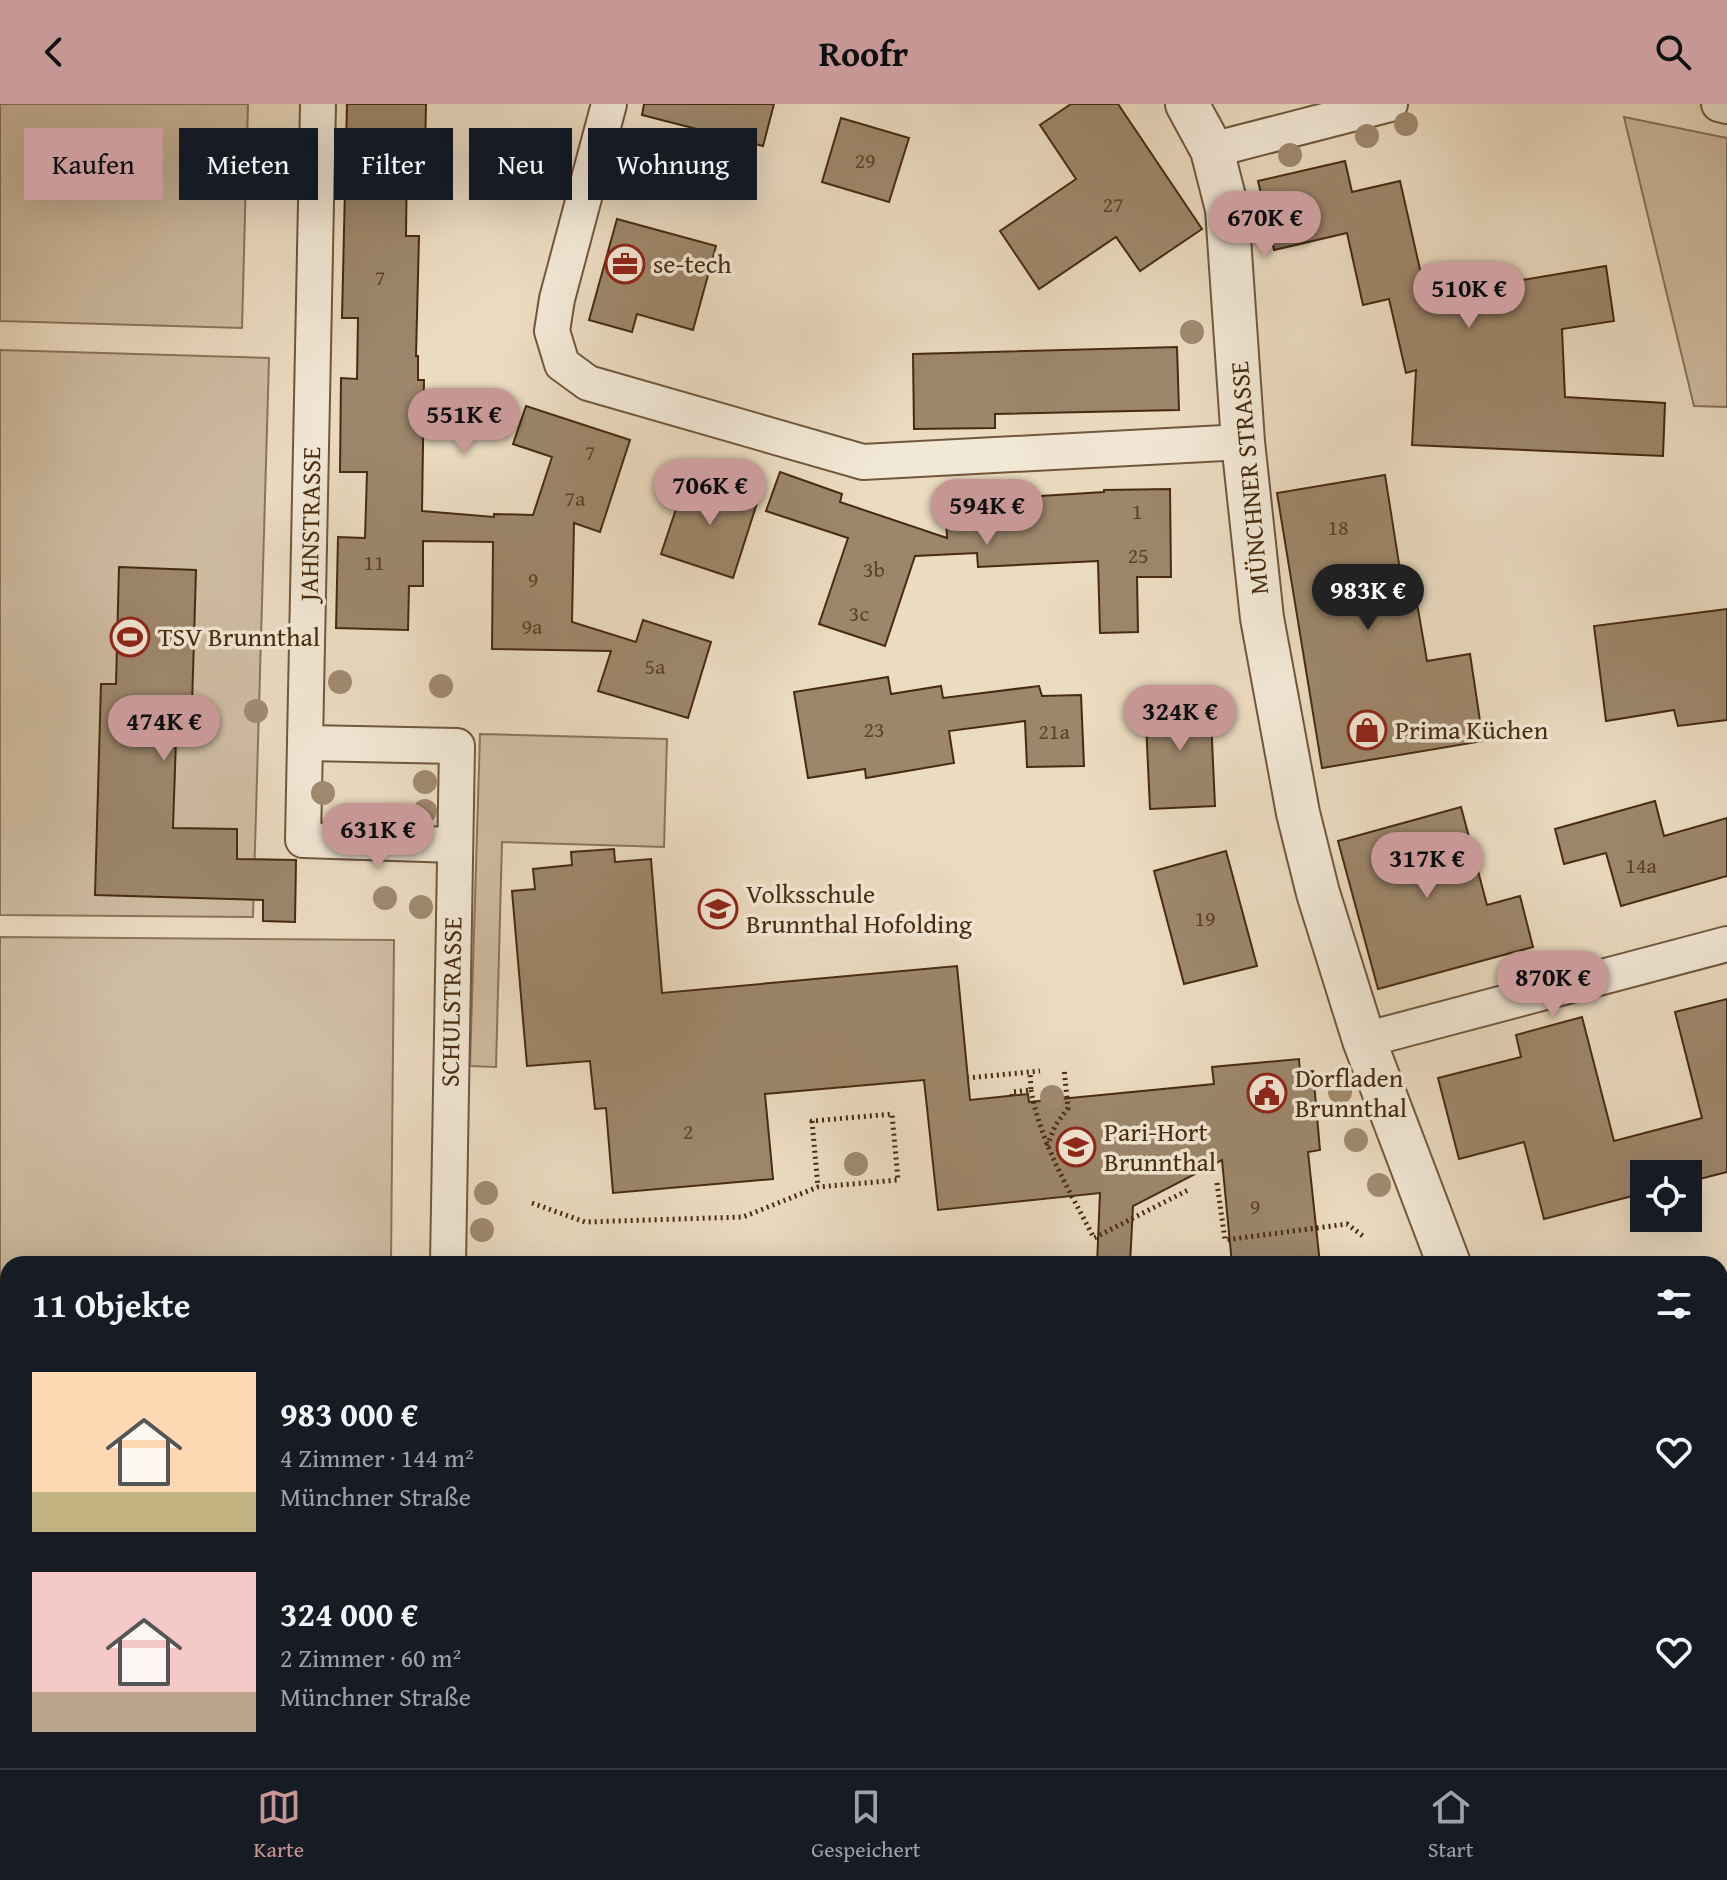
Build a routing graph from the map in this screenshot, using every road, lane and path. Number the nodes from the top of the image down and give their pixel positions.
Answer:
1 (318, 104) edge
2 (609, 104) edge
3 (1187, 104) edge
4 (1390, 104) edge
5 (1719, 104) edge
6 (1727, 106) edge
7 (1212, 150) junction
8 (1243, 442) junction
9 (307, 743) junction
10 (455, 845) junction
11 (1727, 944) edge
12 (1364, 1040) junction
13 (1064, 1068) dead end
14 (1040, 1071) dead end
15 (1030, 1072) junction
16 (967, 1078) dead end
17 (1031, 1090) junction
18 (1012, 1096) dead end
19 (1047, 1147) junction
20 (1217, 1183) dead end
21 (818, 1187) junction
22 (1190, 1189) dead end
23 (532, 1203) dead end
24 (1363, 1236) dead end
25 (448, 1256) edge
26 (1446, 1256) edge

1 - 9 street, JAHNSTRASSE
2 - 8 street
3 - 7 street, MÜNCHNER STRASSE
4 - 7 street
5 - 6 street
7 - 8 street, MÜNCHNER STRASSE
8 - 12 street, MÜNCHNER STRASSE
9 - 10 street, SCHULSTRASSE
9 - 10 street, JAHNSTRASSE
10 - 25 street, SCHULSTRASSE
11 - 12 street
12 - 26 street, MÜNCHNER STRASSE
13 - 19 path
14 - 15 path
15 - 16 path
15 - 17 path
17 - 18 path
17 - 19 path
19 - 22 path
20 - 24 path
21 - 21 path
21 - 23 path

